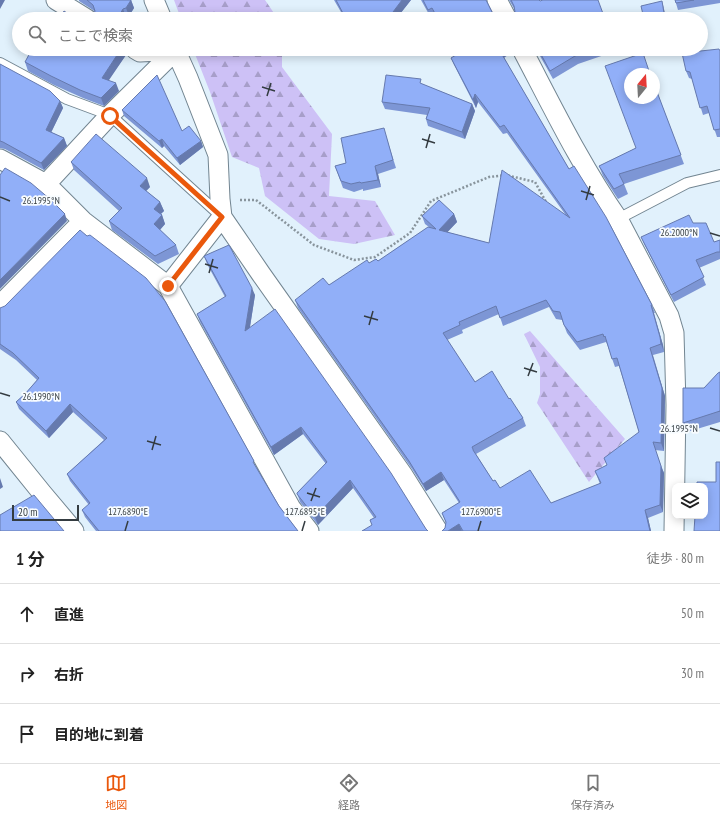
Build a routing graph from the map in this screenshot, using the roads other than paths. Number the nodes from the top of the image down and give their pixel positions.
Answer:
1 (56, 0) edge
2 (154, 0) edge
3 (496, 0) edge
4 (75, 12) edge
5 (159, 12) edge
6 (502, 12) edge
7 (168, 56) edge
8 (178, 56) edge
9 (526, 56) edge
10 (0, 63) edge
11 (110, 116) junction
12 (0, 159) edge
13 (720, 176) edge
14 (46, 184) junction
15 (221, 208) junction
16 (618, 219) junction
17 (83, 221) junction
18 (168, 286) junction
19 (0, 305) edge
20 (0, 442) edge
21 (74, 531) edge
22 (309, 531) edge
23 (438, 531) edge
24 (674, 531) edge

1 - 4 street
2 - 5 street
3 - 6 street
7 - 11 street
8 - 15 street
9 - 16 street
10 - 11 lane
11 - 14 street
11 - 15 lane
12 - 14 street
13 - 16 lane
14 - 17 street
15 - 18 street
15 - 23 street
16 - 24 street
17 - 18 street
17 - 19 street
18 - 22 street
20 - 21 street

